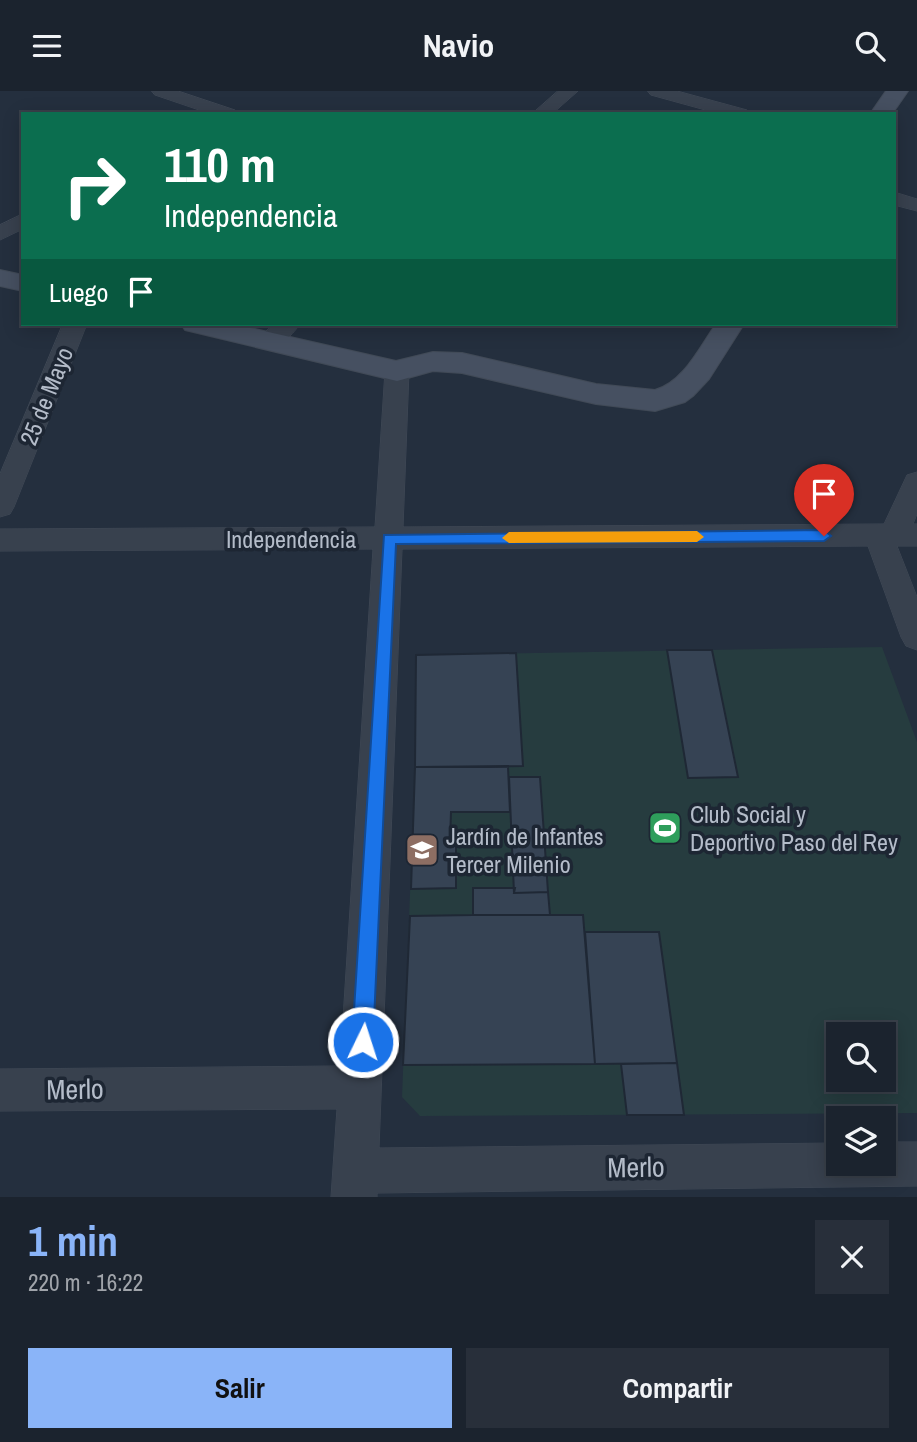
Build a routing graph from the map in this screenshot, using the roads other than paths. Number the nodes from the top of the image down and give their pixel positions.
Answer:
1 (161, 91) edge
2 (569, 91) edge
3 (657, 91) edge
4 (897, 91) edge
5 (218, 108) edge
6 (543, 112) edge
7 (734, 112) edge
8 (882, 112) edge
9 (896, 199) edge
10 (917, 205) edge
11 (21, 221) edge
12 (0, 234) edge
13 (0, 278) edge
14 (21, 283) edge
15 (74, 326) edge
16 (216, 326) edge
17 (729, 326) edge
18 (278, 332) edge
19 (397, 371) junction
20 (917, 482) edge
21 (0, 507) edge
22 (896, 535) edge
23 (389, 539) junction
24 (0, 540) edge
25 (917, 638) edge
26 (360, 1087) junction
27 (0, 1090) edge
28 (917, 1164) edge
29 (354, 1184) edge

1 - 5 street
2 - 6 street
3 - 7 street
4 - 8 street
9 - 10 street
11 - 12 street
13 - 14 street
15 - 21 street, 25 de Mayo
16 - 18 street
17 - 19 street
18 - 19 street
19 - 23 street
20 - 22 street
22 - 23 street, Independencia
22 - 25 street
23 - 24 street, Independencia
23 - 26 street
26 - 27 street, Merlo
26 - 29 street
28 - 29 street, Merlo

